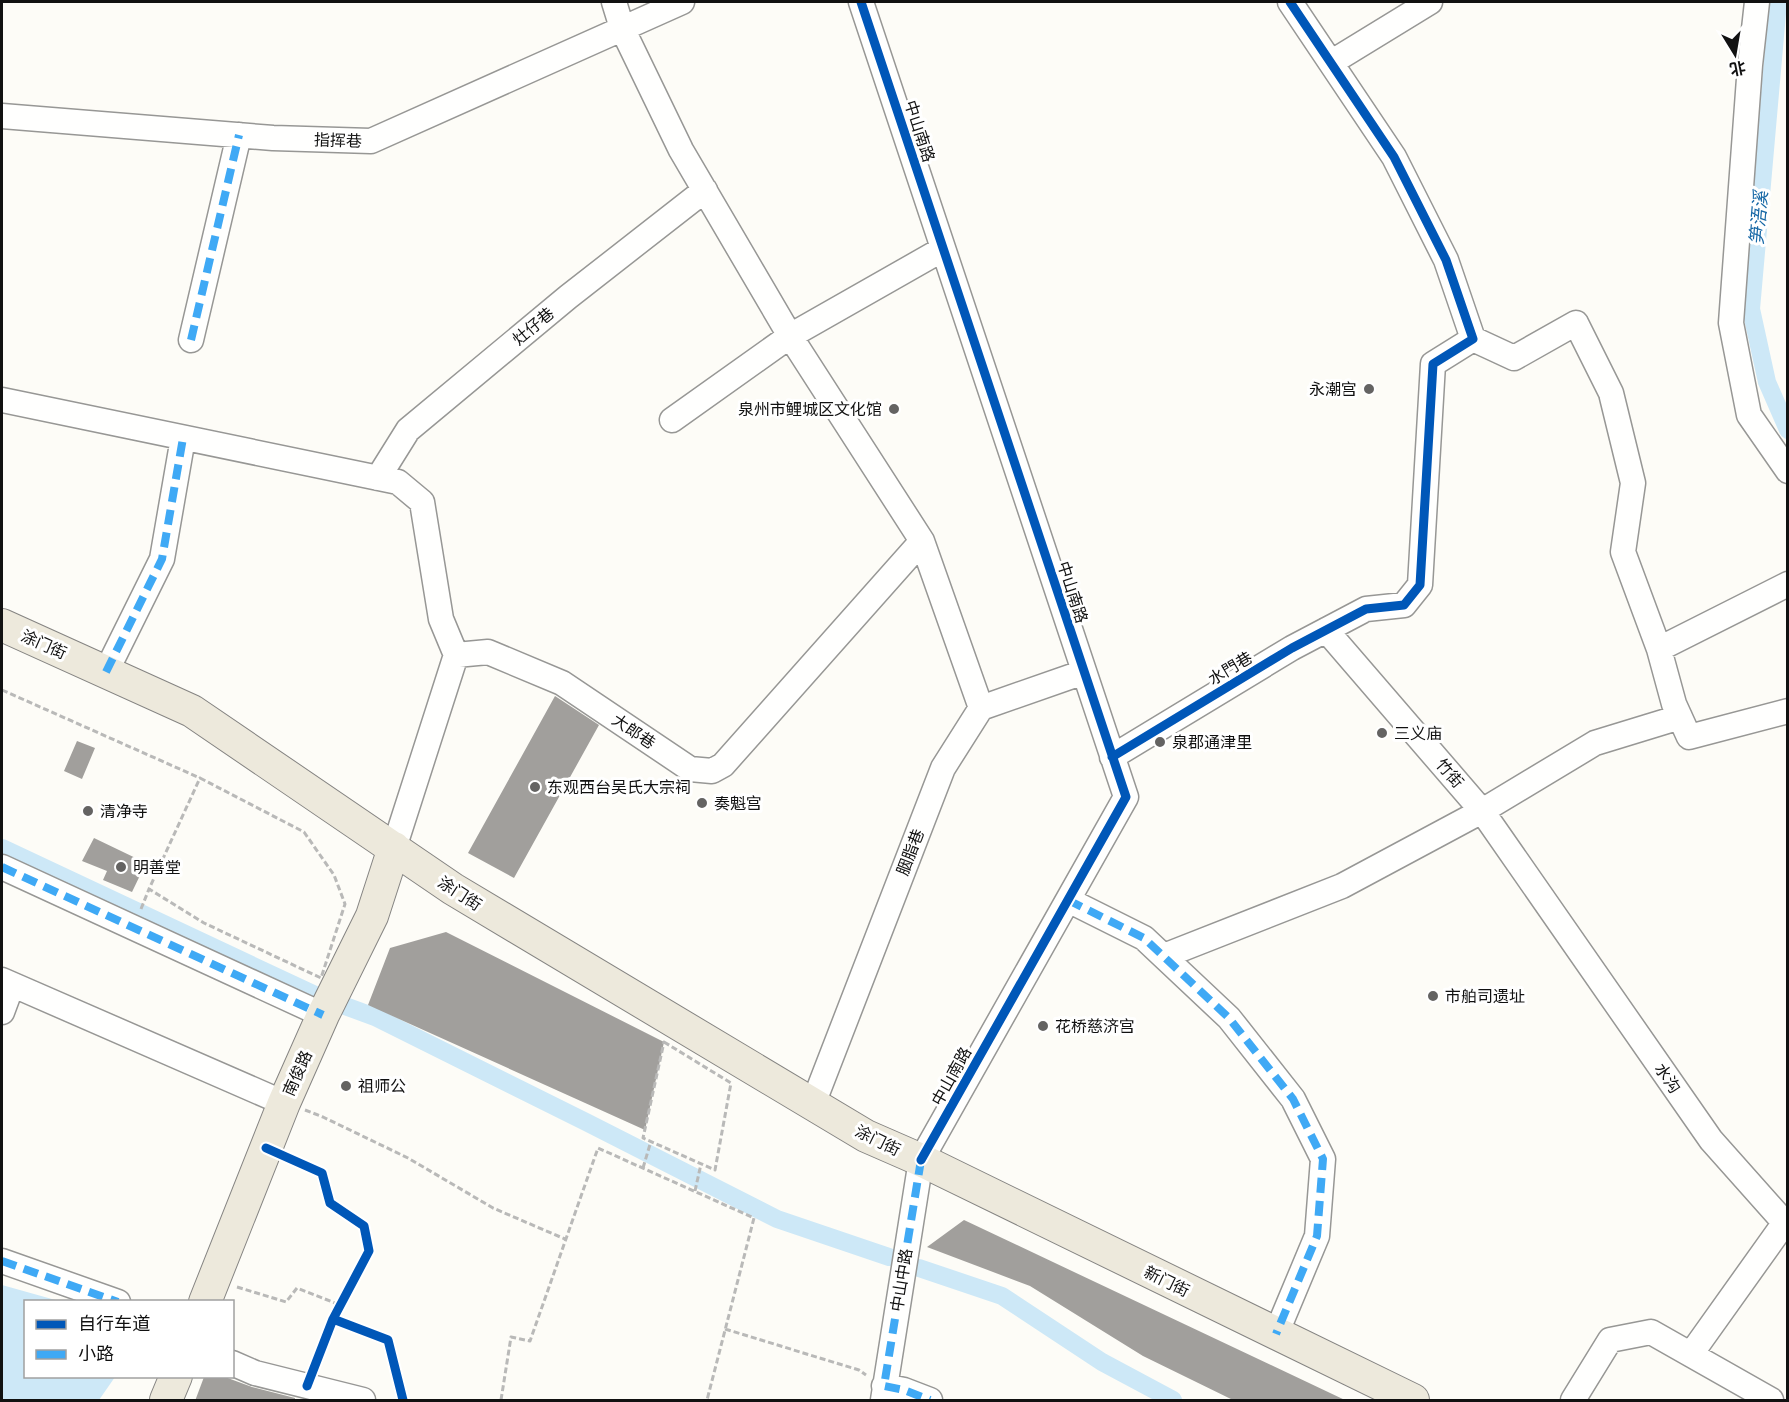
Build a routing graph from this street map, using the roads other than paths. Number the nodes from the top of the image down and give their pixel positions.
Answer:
1 (614, 2) edge
2 (682, 2) edge
3 (861, 2) edge
4 (1290, 2) edge
5 (1430, 2) edge
6 (1756, 2) edge
7 (622, 28) junction
8 (1332, 62) junction
9 (2, 116) edge
10 (240, 135) junction
11 (705, 190) junction
12 (943, 249) junction
13 (790, 336) junction
14 (1473, 339) junction
15 (191, 340) dead end
16 (2, 400) edge
17 (672, 420) dead end
18 (183, 438) junction
19 (1788, 471) edge
20 (378, 478) junction
21 (922, 541) junction
22 (1788, 584) edge
23 (2, 624) edge
24 (1326, 630) junction
25 (1659, 649) junction
26 (456, 655) junction
27 (106, 672) junction
28 (1084, 672) junction
29 (981, 708) junction
30 (1788, 711) edge
31 (1680, 717) junction
32 (1113, 757) junction
33 (1482, 811) junction
34 (394, 848) junction
35 (2, 867) edge
36 (1068, 900) junction
37 (1562, 926) joint
38 (1164, 956) junction
39 (7, 982) edge
40 (2, 1012) edge
41 (323, 1015) junction
42 (284, 1103) junction
43 (813, 1104) junction
44 (921, 1160) junction
45 (1786, 1220) edge
46 (2, 1260) edge
47 (209, 1290) edge
48 (112, 1300) edge
49 (1276, 1334) junction
50 (1691, 1354) junction
51 (234, 1364) edge
52 (176, 1378) edge
53 (883, 1393) edge
54 (165, 1401) edge
55 (363, 1401) edge
56 (930, 1401) edge
57 (1413, 1401) edge
58 (1573, 1401) edge
59 (1771, 1401) edge

1 - 7 street
2 - 7 street, 指挥巷
3 - 12 street, 中山南路
4 - 8 street
5 - 8 street
6 - 19 street
7 - 10 street, 指挥巷
7 - 11 street
8 - 14 street
9 - 10 street, 指挥巷
10 - 15 street
11 - 13 street
11 - 20 street, 灶仔巷
12 - 13 street
12 - 28 street, 中山南路
13 - 17 street
13 - 21 street
14 - 24 street, 水門巷
14 - 25 street
16 - 18 street
18 - 20 street
18 - 27 street
20 - 26 street
21 - 26 street, 大郎巷
21 - 29 street
22 - 25 street
23 - 27 main road, 涂门街
24 - 32 street, 水門巷
24 - 33 street, 竹街
25 - 31 street
26 - 34 street
27 - 34 main road, 涂门街
28 - 29 street
28 - 32 street, 中山南路
29 - 43 street, 胭脂巷
30 - 31 street
31 - 33 street
32 - 36 street, 中山南路
33 - 37 street, 竹街
33 - 38 street
34 - 41 main road, 南俊路
34 - 43 main road, 涂门街
35 - 41 street
36 - 38 street
36 - 44 street, 中山南路
37 - 45 street, 水沟
38 - 49 street
39 - 40 street
39 - 42 street
41 - 42 main road, 南俊路
42 - 47 main road, 南俊路
43 - 44 main road, 涂门街
44 - 49 main road, 新门街
44 - 53 street, 中山中路
45 - 50 street
46 - 48 street
49 - 57 main road, 新门街
50 - 58 street
50 - 59 street
51 - 55 street
52 - 54 main road
53 - 56 street

